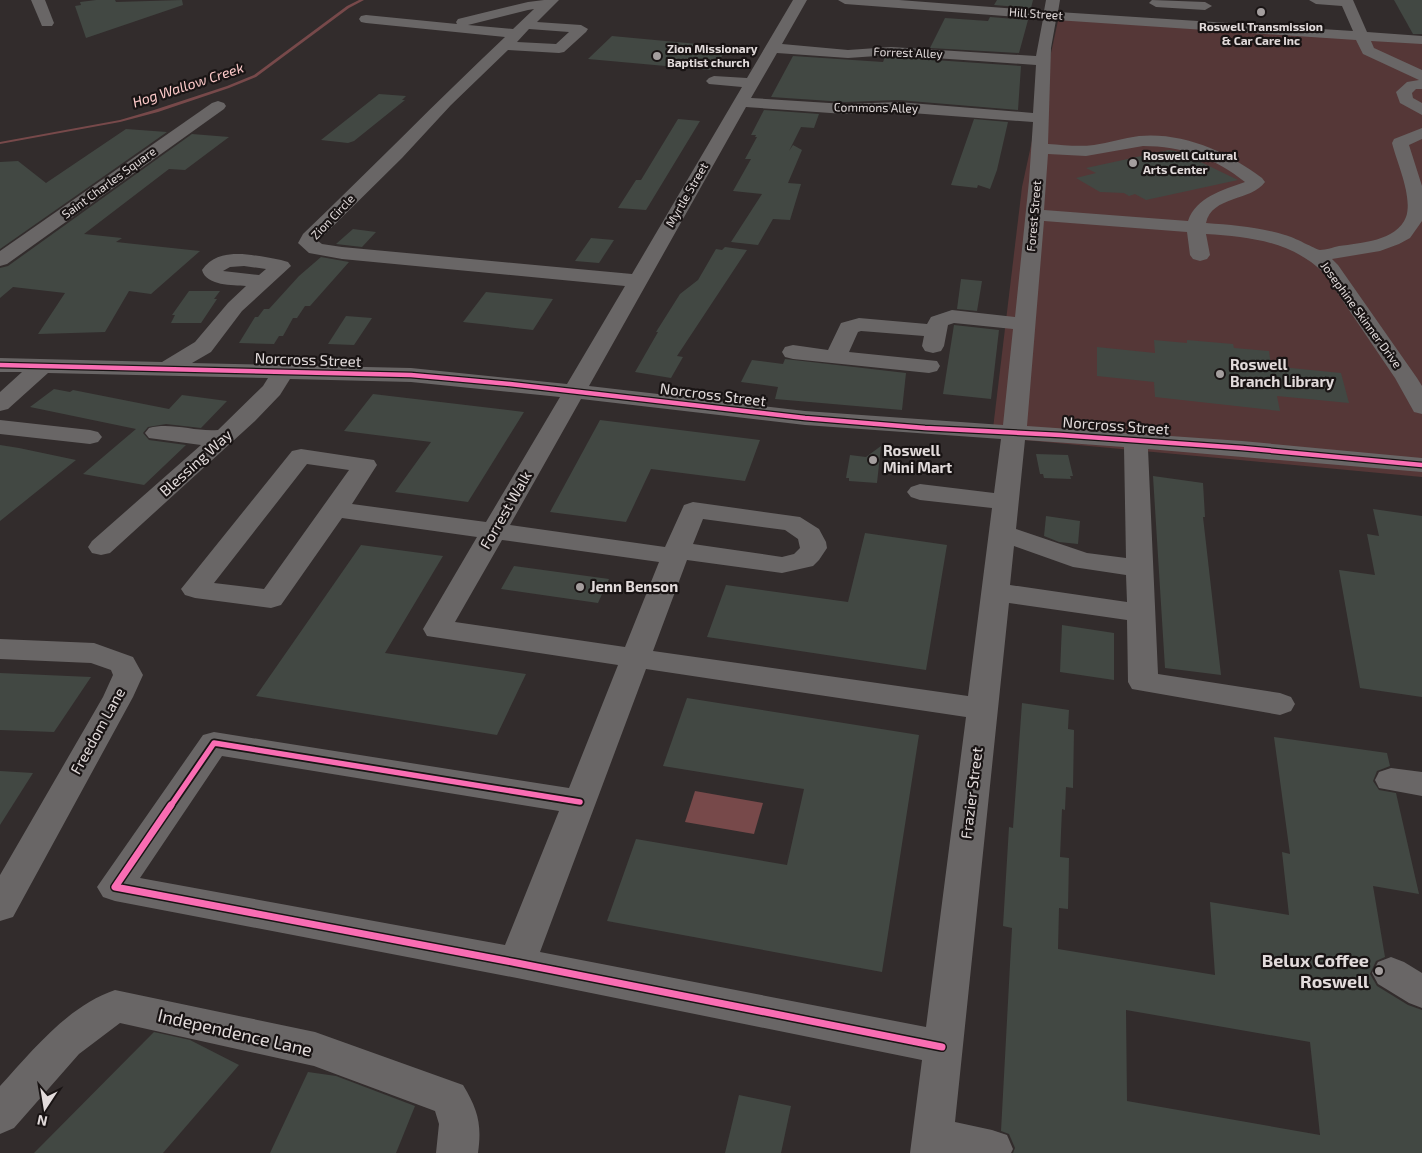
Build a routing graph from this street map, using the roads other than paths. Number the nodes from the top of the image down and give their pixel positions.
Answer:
1 (38, 0) edge
2 (800, 0) edge
3 (845, 0) edge
4 (1316, 0) edge
5 (1346, 1) edge
6 (550, 2) edge
7 (1156, 3) dead end
8 (1204, 3) edge
9 (1053, 8) edge
10 (366, 19) dead end
11 (47, 23) dead end
12 (1168, 24) junction
13 (1209, 25) junction
14 (444, 27) junction
15 (1395, 28) dead end
16 (516, 34) junction
17 (1360, 34) junction
18 (1422, 40) edge
19 (1422, 45) edge
20 (772, 48) junction
21 (1044, 61) junction
22 (1420, 79) edge
23 (714, 81) dead end
24 (752, 83) junction
25 (741, 102) junction
26 (218, 106) dead end
27 (1422, 110) edge
28 (1042, 118) junction
29 (1422, 133) edge
30 (1040, 148) junction
31 (1272, 192) dead end
32 (1249, 195) junction
33 (1035, 211) junction
34 (1384, 223) dead end
35 (1196, 226) junction
36 (1408, 228) junction
37 (1357, 238) dead end
38 (1380, 245) junction
39 (1200, 255) dead end
40 (1317, 256) junction
41 (0, 260) edge
42 (637, 281) junction
43 (263, 282) junction
44 (1024, 324) junction
45 (936, 331) junction
46 (203, 347) junction
47 (793, 352) dead end
48 (836, 356) junction
49 (0, 365) edge
50 (42, 366) junction
51 (167, 369) junction
52 (218, 370) junction
53 (283, 371) junction
54 (575, 392) junction
55 (0, 404) edge
56 (1422, 407) edge
57 (0, 428) edge
58 (157, 433) dead end
59 (1014, 433) junction
60 (226, 436) junction
61 (90, 437) dead end
62 (1136, 440) junction
63 (1422, 465) edge
64 (920, 492) dead end
65 (336, 509) junction
66 (1004, 518) junction
67 (494, 531) junction
68 (101, 547) dead end
69 (1140, 568) junction
70 (996, 592) junction
71 (1141, 613) junction
72 (0, 649) edge
73 (636, 658) junction
74 (1280, 704) dead end
75 (982, 709) junction
76 (1391, 780) dead end
77 (1422, 784) edge
78 (580, 802) junction
79 (0, 907) edge
80 (517, 963) junction
81 (1391, 973) dead end
82 (1422, 992) edge
83 (942, 1046) junction
84 (0, 1115) edge
85 (932, 1145) edge
86 (992, 1149) dead end
87 (457, 1153) edge

1 - 11 street
2 - 20 street, Myrtle Street
3 - 9 street, Hill Street
4 - 5 street
5 - 17 street
6 - 14 street
6 - 16 street, Zion Circle
7 - 8 street
8 - 13 street
9 - 12 street, Hill Street
9 - 21 street, Forest Street
10 - 14 street
12 - 13 street, Hill Street
12 - 17 street, Hill Street
13 - 17 street, Hill Street
14 - 16 street
15 - 17 street
16 - 42 street, Zion Circle
17 - 18 street, Hill Street
17 - 19 street, Hill Street
17 - 22 street
20 - 21 street, Forrest Alley
20 - 24 street, Myrtle Street
21 - 28 street, Forest Street
22 - 27 street
23 - 24 street
24 - 25 street, Myrtle Street
25 - 28 street, Commons Alley
25 - 42 street, Myrtle Street
26 - 41 street, Saint Charles Square
28 - 30 street, Forest Street
29 - 36 street
30 - 32 street
30 - 33 street, Forest Street
31 - 32 street
32 - 35 street
33 - 35 street, Josephine Skinner Drive
33 - 44 street, Forest Street
34 - 36 street
35 - 39 street
35 - 40 street, Josephine Skinner Drive
36 - 38 street
37 - 38 street
38 - 40 street
40 - 56 street, Josephine Skinner Drive
42 - 54 street, Myrtle Street
43 - 43 street
43 - 46 street
44 - 45 street
44 - 59 street, Forest Street
45 - 48 street
45 - 48 street
46 - 51 street
46 - 52 street
47 - 48 street
49 - 50 street, Norcross Street
50 - 51 street, Norcross Street
50 - 55 street
51 - 52 street, Norcross Street
52 - 53 street, Norcross Street
53 - 54 street, Norcross Street
53 - 60 street, Blessing Way
54 - 59 street, Norcross Street
54 - 67 street, Forrest Walk
57 - 61 street
58 - 60 street
59 - 62 street, Norcross Street
59 - 66 street, Frazier Street
60 - 68 street, Blessing Way
62 - 63 street, Norcross Street
62 - 69 street
64 - 66 street
65 - 65 street
65 - 67 street
66 - 69 street
66 - 70 street, Frazier Street
67 - 73 street
67 - 73 street, Forrest Walk
69 - 71 street
70 - 71 street
70 - 75 street, Frazier Street
71 - 74 street
72 - 79 street, Freedom Lane
73 - 75 street
73 - 78 street
75 - 83 street, Frazier Street
76 - 77 street
78 - 80 street
78 - 80 street
80 - 83 street
81 - 82 street
83 - 85 street, Frazier Street
84 - 87 street, Independence Lane
85 - 86 street

